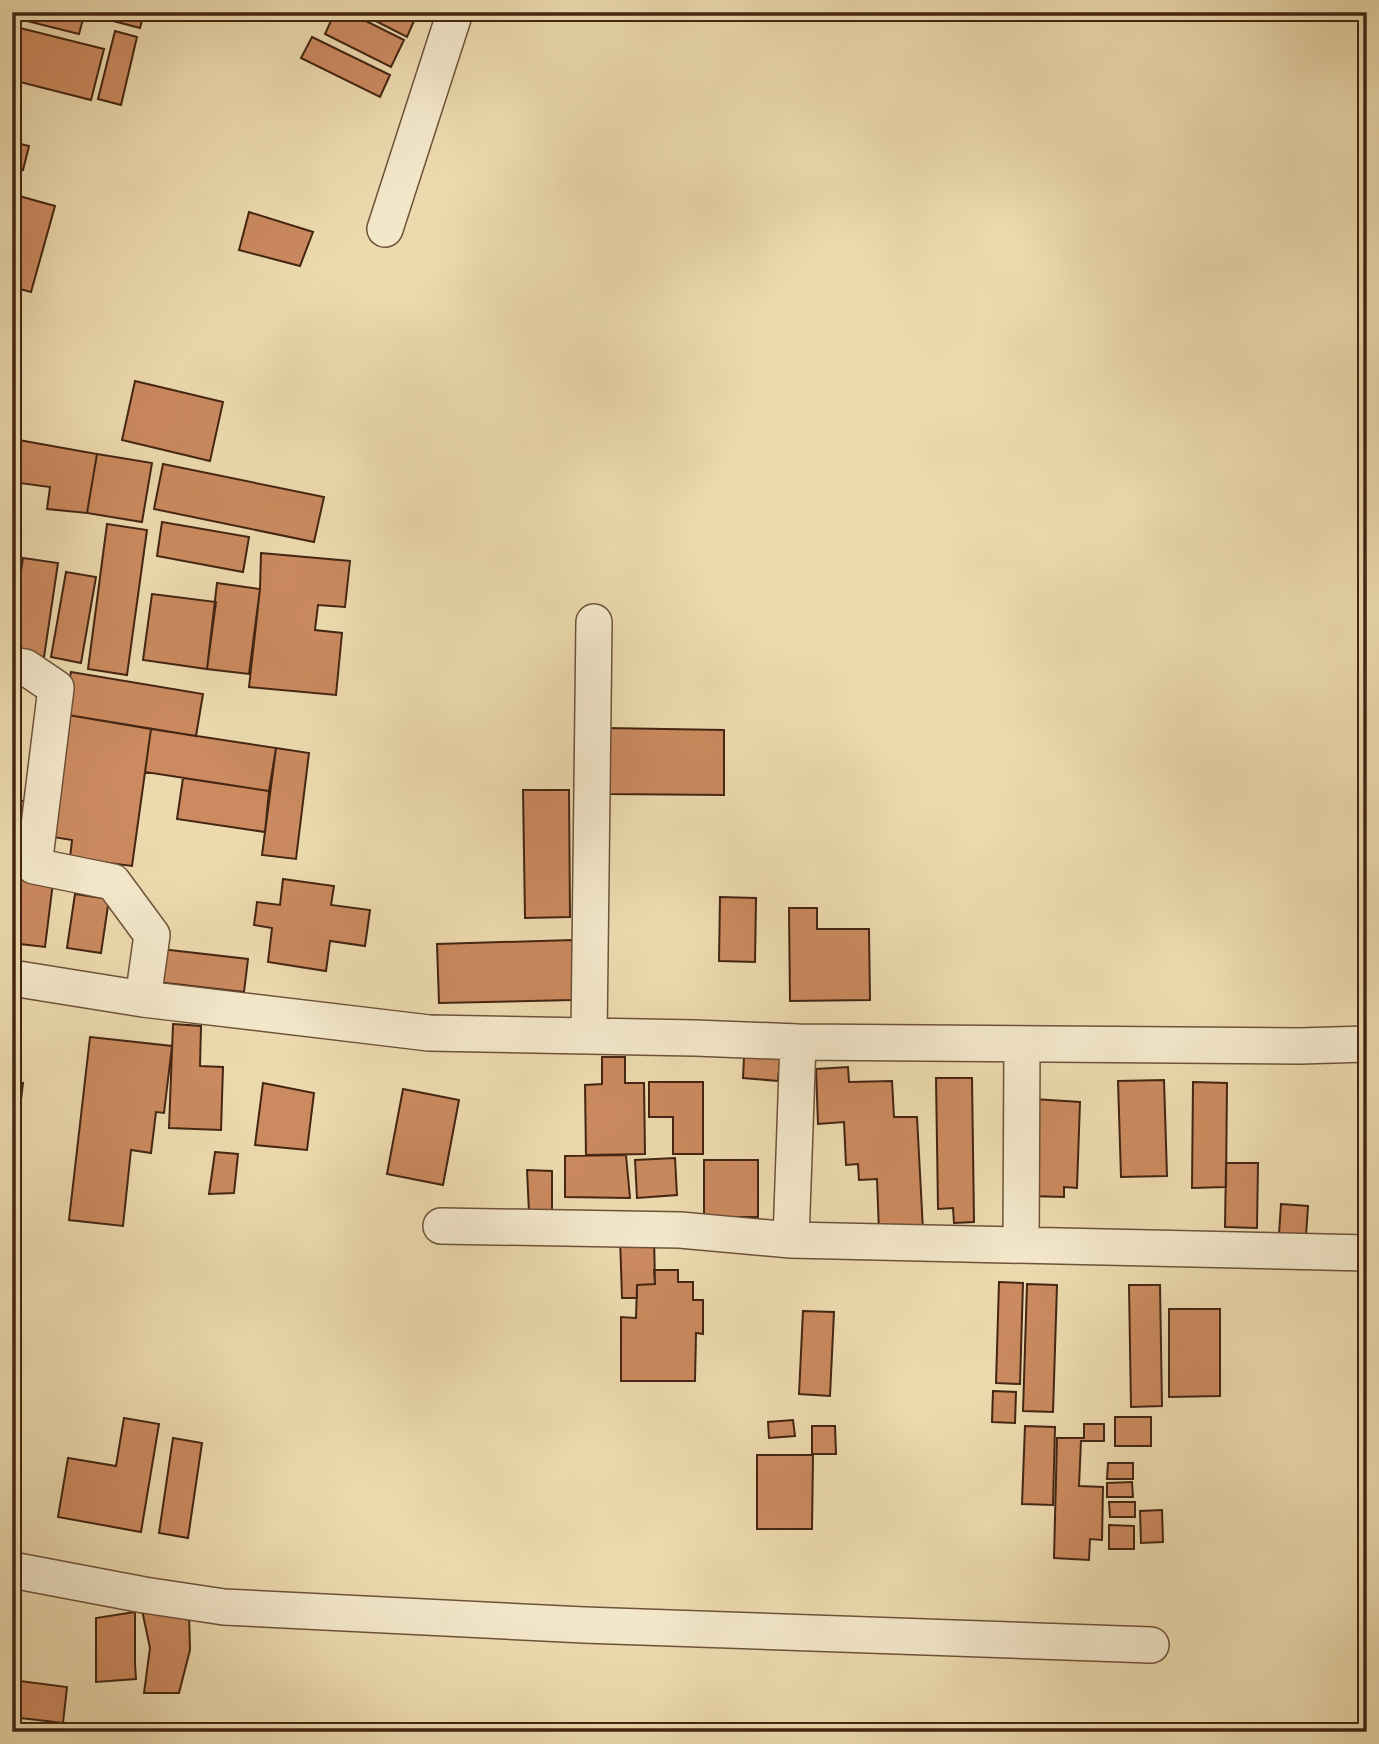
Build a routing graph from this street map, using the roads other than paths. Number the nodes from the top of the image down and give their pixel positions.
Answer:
1 (455, 12) edge
2 (385, 229) dead end
3 (594, 622) dead end
4 (12, 665) edge
5 (12, 978) edge
6 (143, 999) junction
7 (589, 1036) junction
8 (798, 1042) junction
9 (1022, 1044) junction
10 (1367, 1044) edge
11 (441, 1226) dead end
12 (791, 1240) junction
13 (1021, 1245) junction
14 (1367, 1253) edge
15 (12, 1570) edge
16 (1151, 1645) dead end

1 - 2 street
3 - 7 street
4 - 6 street
5 - 6 street
6 - 7 street
7 - 8 street
8 - 9 street
8 - 12 street
9 - 10 street
9 - 13 street
11 - 12 street
12 - 13 street
13 - 14 street
15 - 16 street

